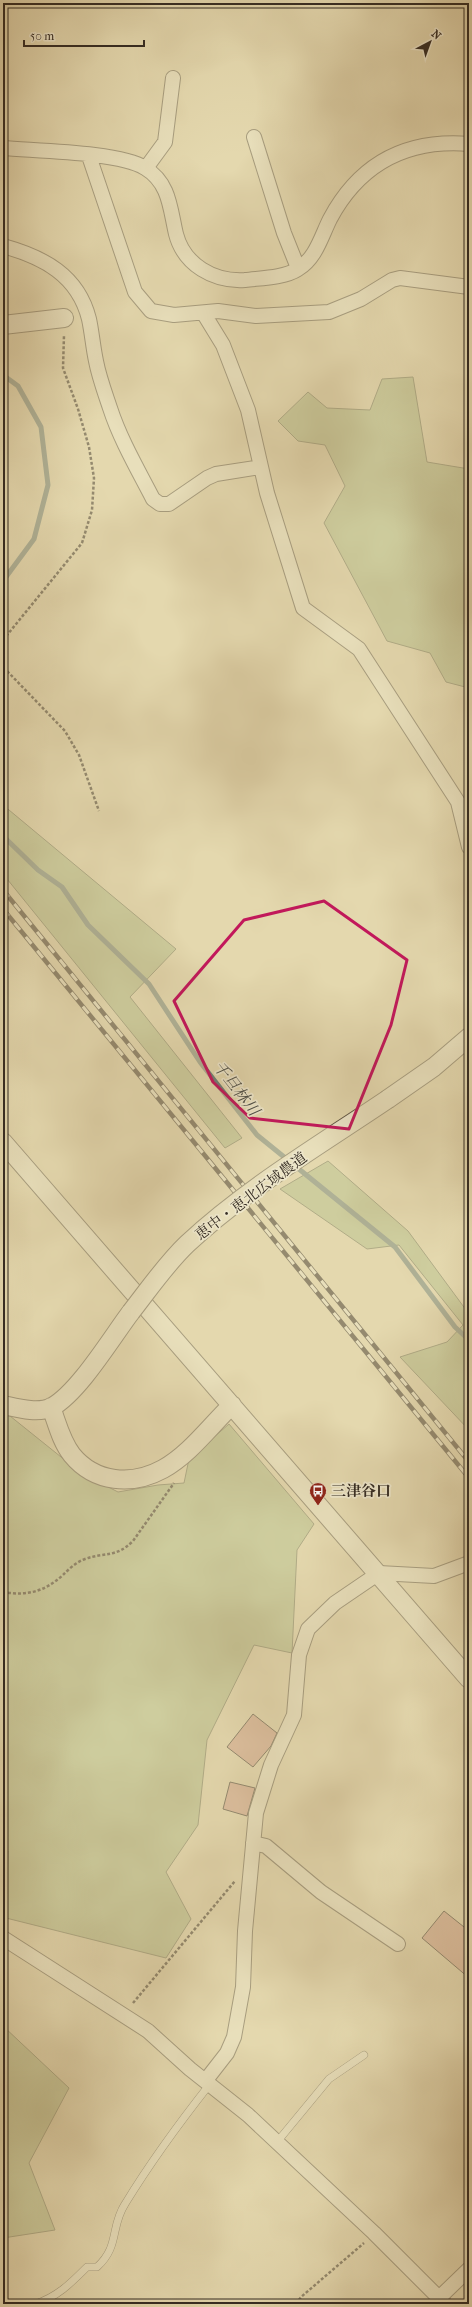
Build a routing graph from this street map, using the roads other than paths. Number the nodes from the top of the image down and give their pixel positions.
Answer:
1 (173, 78) dead end
2 (254, 137) dead end
3 (469, 144) edge
4 (3, 148) edge
5 (89, 156) junction
6 (146, 168) junction
7 (3, 246) edge
8 (298, 268) junction
9 (469, 287) edge
10 (204, 314) junction
11 (64, 318) road end
12 (3, 325) edge
13 (261, 467) junction
14 (469, 847) edge
15 (469, 1037) edge
16 (3, 1142) edge
17 (3, 1405) edge
18 (232, 1405) junction
19 (51, 1407) junction
20 (469, 1563) edge
21 (379, 1573) junction
22 (469, 1679) edge
23 (253, 1843) junction
24 (3, 1938) edge
25 (398, 1944) dead end
26 (364, 2055) dead end
27 (208, 2082) junction
28 (277, 2142) junction
29 (469, 2269) edge
30 (442, 2301) edge
31 (35, 2304) edge

1 - 6 street
2 - 8 street
3 - 8 street
4 - 5 street
5 - 6 street
5 - 10 street
6 - 8 street
7 - 13 street
9 - 10 street
10 - 13 street
11 - 12 street
13 - 14 street
15 - 19 street, 恵中・恵北広域農道, bridge
16 - 18 street
17 - 19 street
18 - 19 street
18 - 21 street
20 - 21 street
21 - 22 street
21 - 23 street
23 - 25 street
23 - 27 street
24 - 27 street
26 - 28 lane
27 - 28 street
27 - 31 lane
28 - 30 street
29 - 30 street

